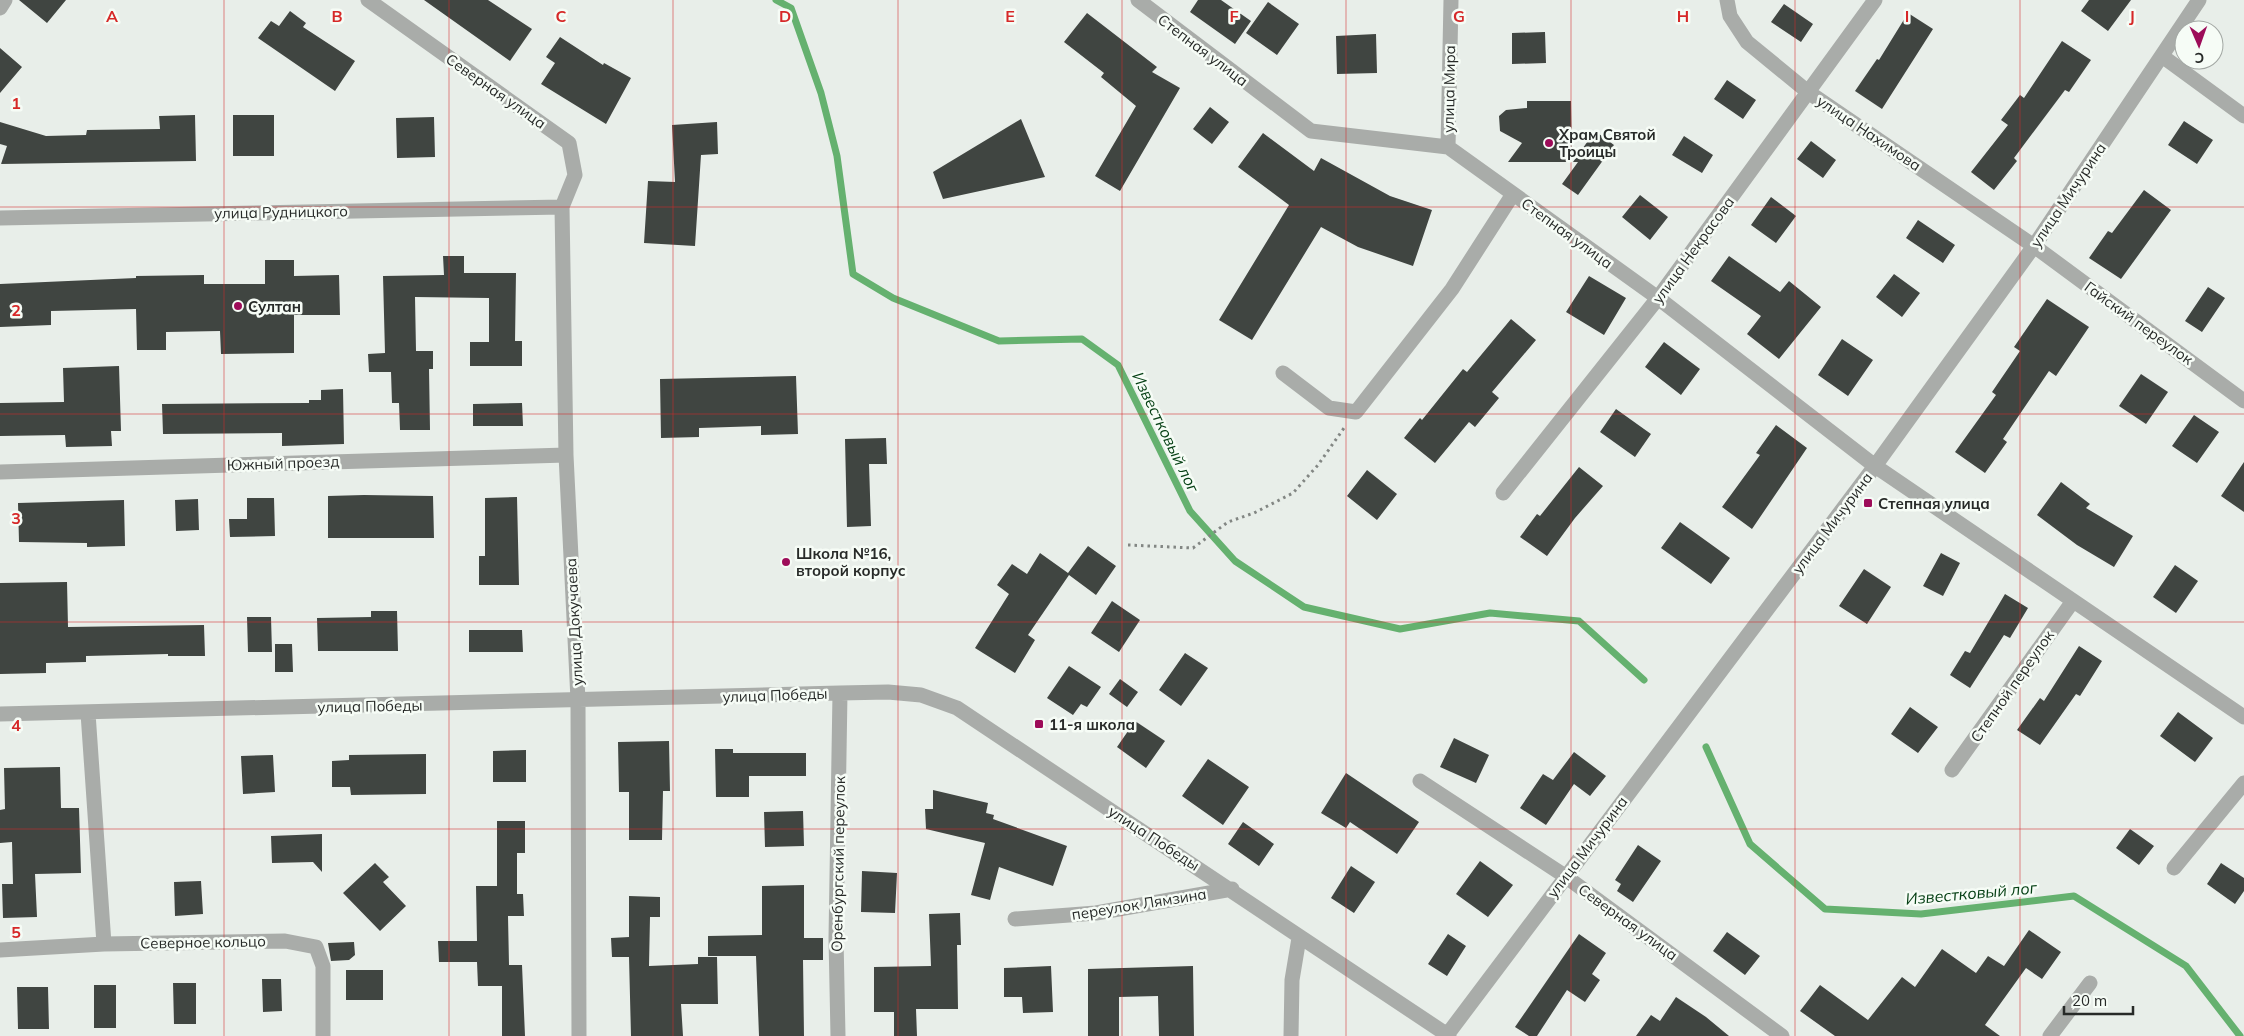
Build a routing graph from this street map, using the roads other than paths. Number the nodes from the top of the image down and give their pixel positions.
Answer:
1 (5, 0) edge
2 (368, 0) edge
3 (1138, 0) edge
4 (1451, 0) edge
5 (1727, 0) edge
6 (1875, 0) edge
7 (2200, 0) edge
8 (0, 8) edge
9 (2162, 56) junction
10 (1808, 92) junction
11 (2244, 116) edge
12 (1448, 147) junction
13 (1513, 194) junction
14 (562, 207) junction
15 (0, 218) edge
16 (2034, 246) junction
17 (1658, 298) junction
18 (1284, 373) dead end
19 (2244, 401) edge
20 (566, 455) junction
21 (1875, 466) junction
22 (0, 472) edge
23 (1503, 493) dead end
24 (2073, 601) junction
25 (840, 693) junction
26 (578, 700) junction
27 (88, 713) junction
28 (0, 714) edge
29 (2244, 717) edge
30 (1952, 770) dead end
31 (1420, 781) dead end
32 (2244, 783) edge
33 (2174, 868) dead end
34 (1565, 876) junction
35 (1232, 889) junction
36 (1015, 919) dead end
37 (1299, 938) junction
38 (104, 944) junction
39 (0, 950) edge
40 (2090, 983) dead end
41 (1448, 1035) edge
42 (323, 1036) edge
43 (579, 1036) edge
44 (838, 1036) edge
45 (1291, 1036) edge
46 (1782, 1036) edge
47 (2050, 1036) edge

1 - 8 street
2 - 14 street, Северная улица
3 - 12 street, Степная улица
4 - 12 street, улица Мира
5 - 10 street, улица Нахимова
6 - 10 street, улица Некрасова
7 - 9 street, улица Мичурина
9 - 11 street
9 - 16 street, улица Мичурина
10 - 16 street, улица Нахимова
10 - 17 street, улица Некрасова
12 - 13 street, Степная улица
13 - 17 street, Степная улица
13 - 18 street
14 - 15 street, улица Рудницкого
14 - 20 street, улица Докучаева
16 - 19 street, Гайский переулок
16 - 21 street, улица Мичурина
17 - 21 street, Степная улица
17 - 23 street, улица Некрасова
20 - 22 street, Южный проезд
20 - 26 street, улица Докучаева
21 - 24 street, Степная улица
21 - 34 street, улица Мичурина
24 - 29 street, Степная улица
24 - 30 street, Степной переулок
25 - 26 street, улица Победы
25 - 35 street, улица Победы
25 - 44 street, Оренбургский переулок
26 - 27 street, улица Победы
26 - 43 street, улица Докучаева
27 - 28 street, улица Победы
27 - 38 street
31 - 34 street, Северная улица
32 - 33 street
34 - 41 street, улица Мичурина
34 - 46 street, Северная улица
35 - 36 street, переулок Лямзина
35 - 37 street, улица Победы
37 - 41 street, улица Победы
37 - 45 street
38 - 39 street, Северное кольцо
38 - 42 street, Северное кольцо
40 - 47 street

